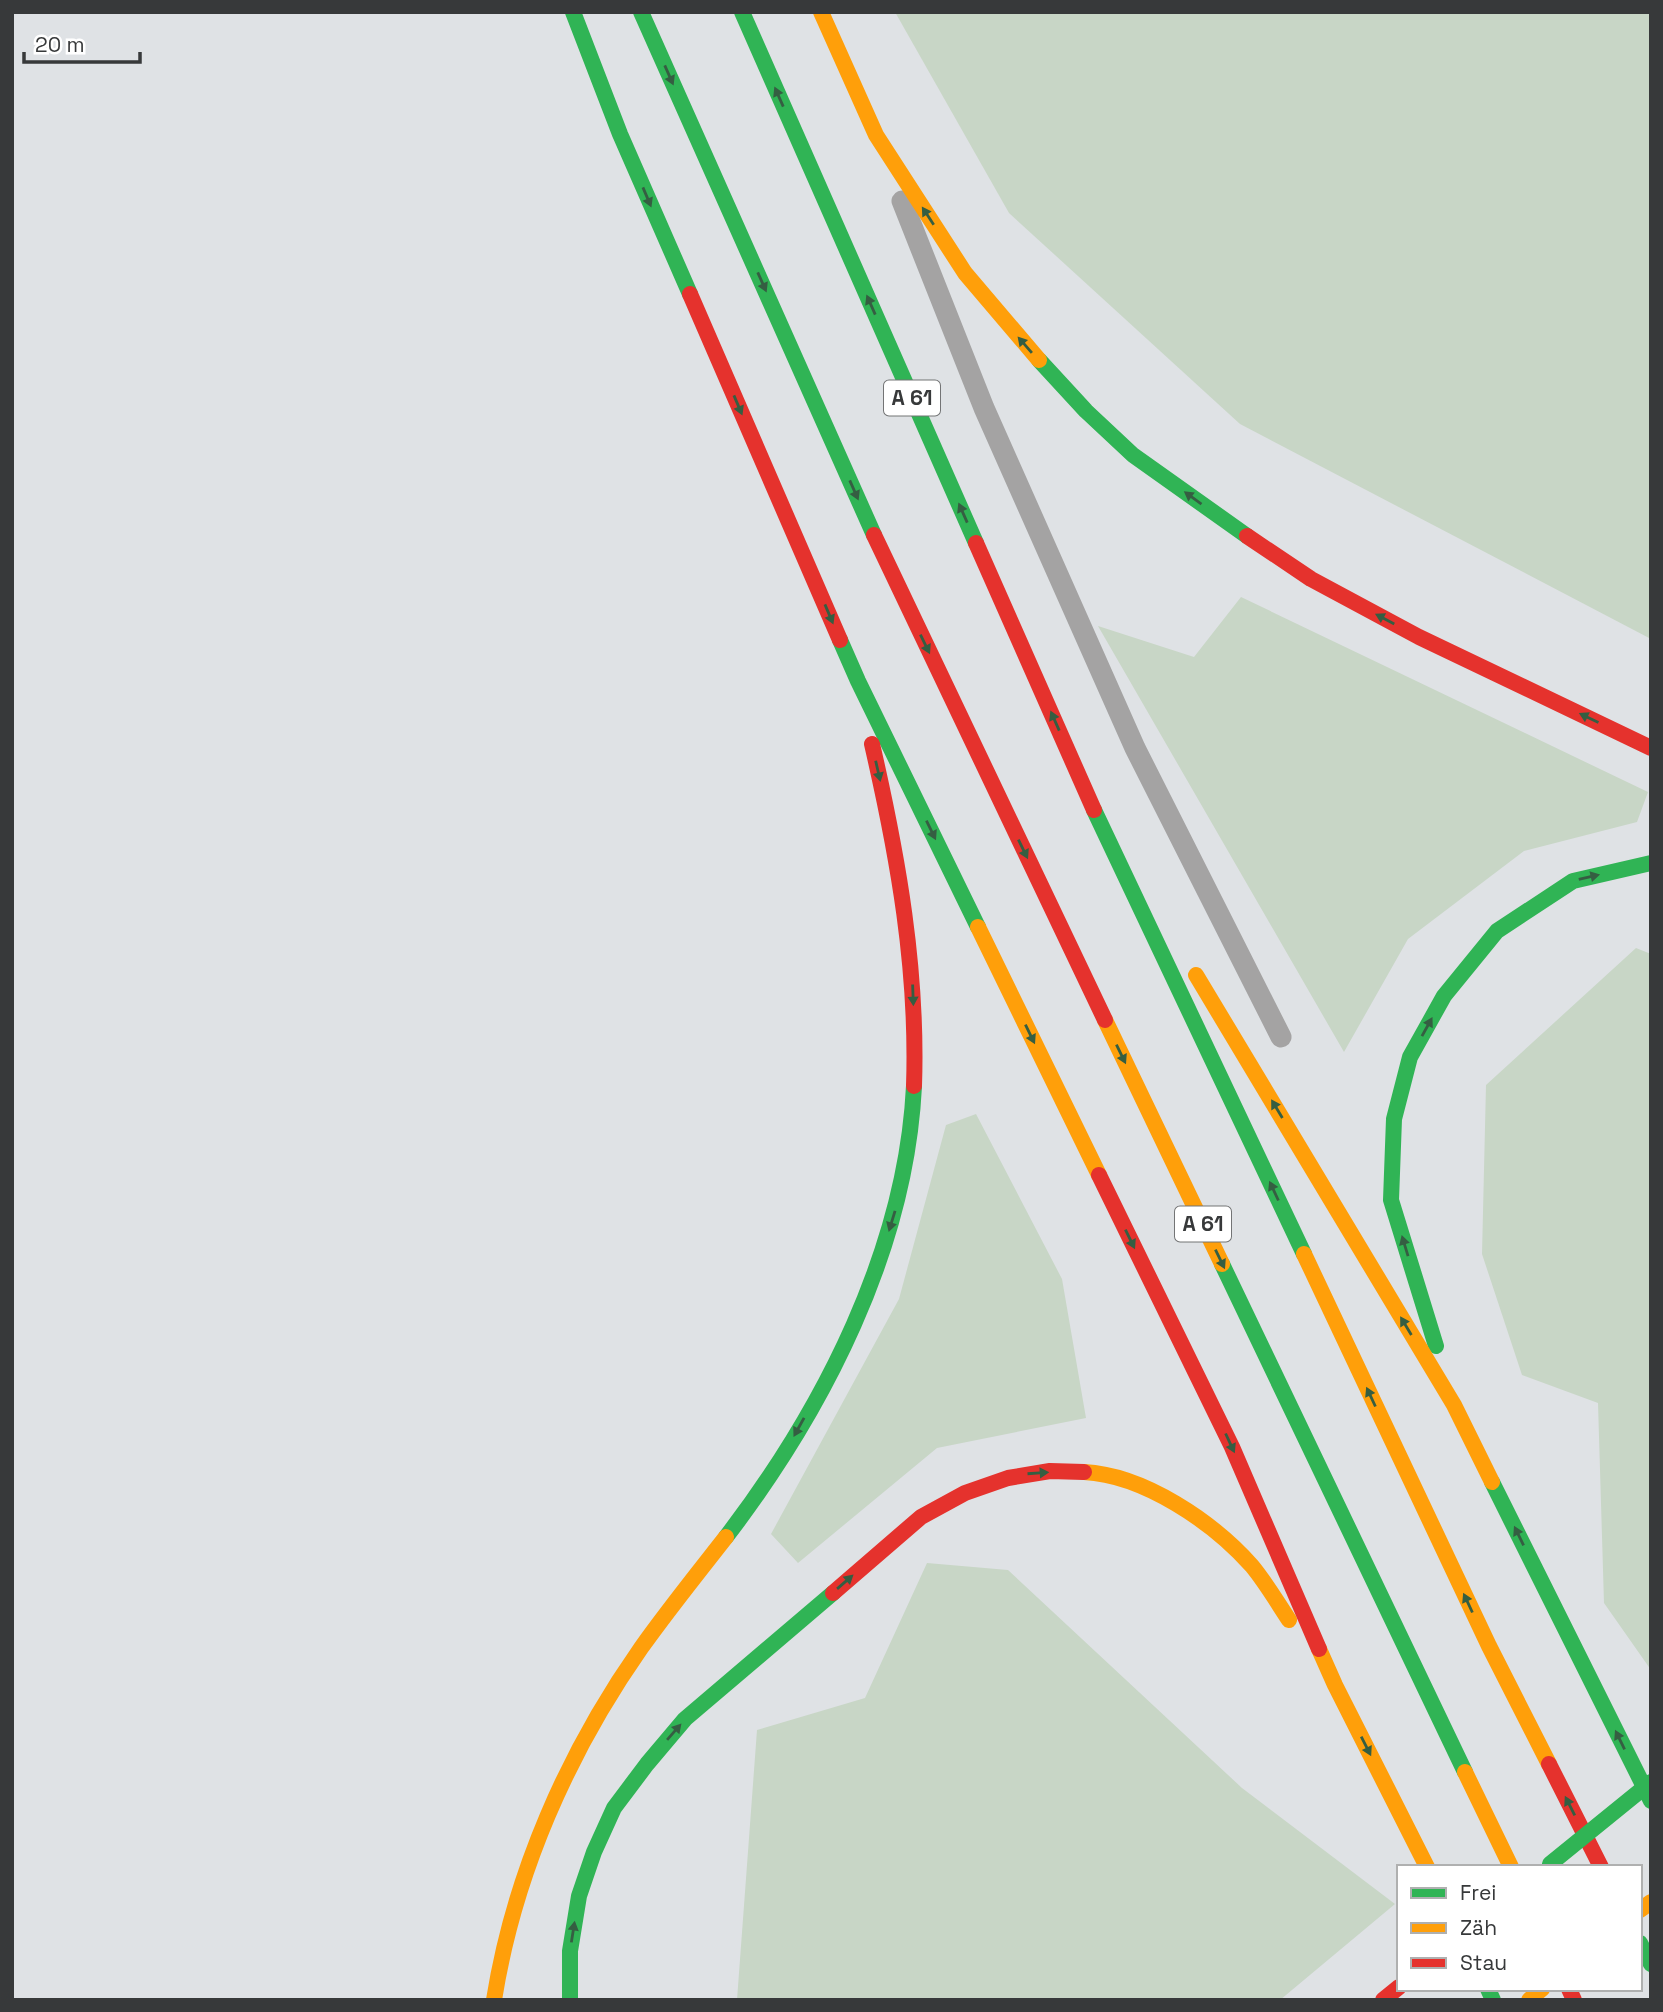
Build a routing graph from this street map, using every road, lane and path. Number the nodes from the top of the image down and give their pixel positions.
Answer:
1 (573, 12) edge
2 (641, 12) edge
3 (742, 12) edge
4 (821, 12) edge
5 (876, 135) junction
6 (858, 681) junction
7 (1651, 748) edge
8 (1082, 783) junction
9 (1651, 863) edge
10 (1161, 915) dead end
11 (1189, 963) dead end
12 (1281, 1037) dead end
13 (1454, 1405) junction
14 (1335, 1685) junction
15 (1651, 1782) edge
16 (1651, 1801) edge
17 (1425, 1865) edge
18 (1510, 1865) edge
19 (1548, 1865) edge
20 (1600, 1865) edge
21 (1642, 1947) edge
22 (1651, 1964) edge
23 (1397, 1989) edge
24 (494, 2000) edge
25 (570, 2000) edge
26 (1383, 2000) edge

1 -> 6 highway
2 -> 18 highway, A 61
8 -> 3 highway, A 61
4 - 5 highway
7 -> 5 highway
5 - 12 lane
6 -> 14 highway
6 -> 24 highway
8 - 10 highway
20 -> 8 highway, A 61
13 -> 9 highway
13 -> 11 highway
16 -> 13 highway
14 -> 17 highway
25 -> 14 highway
15 - 19 highway, bridge
21 - 22 highway
23 - 26 highway

